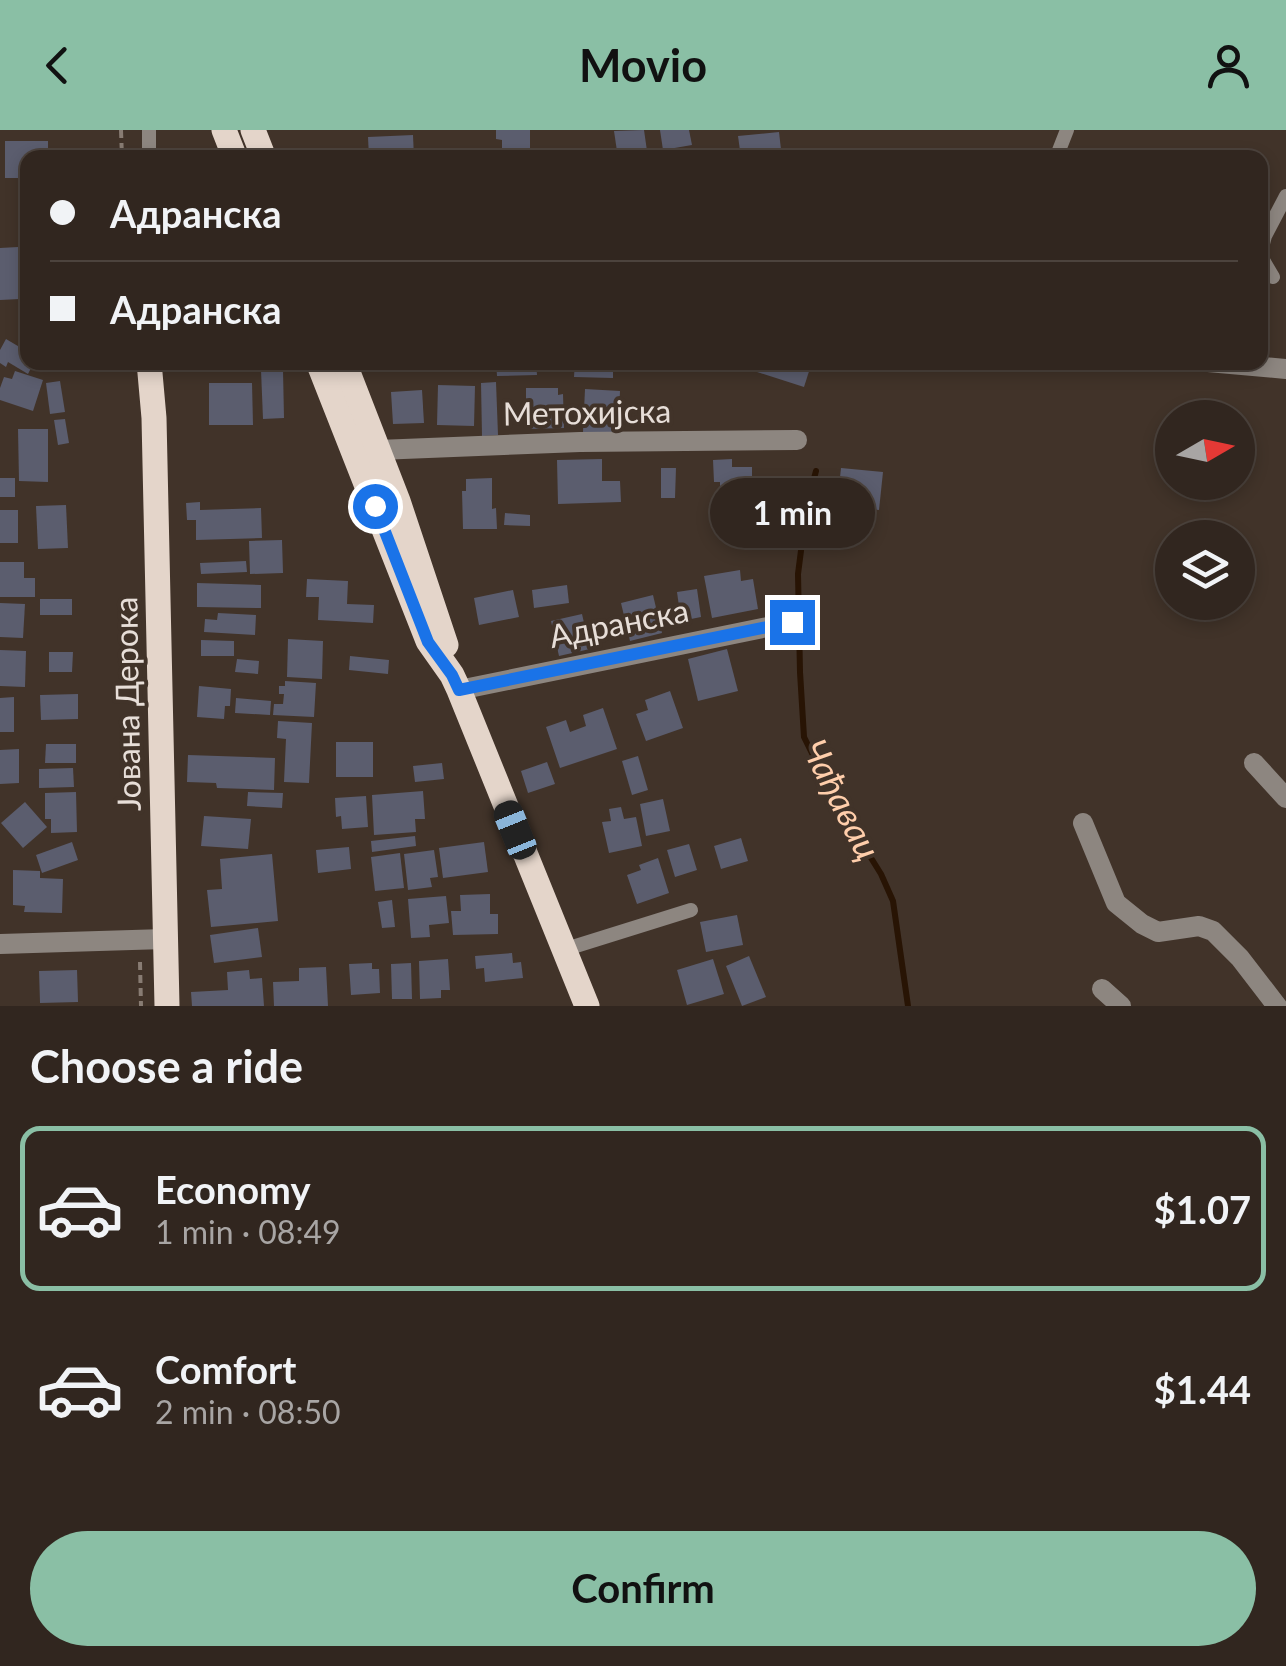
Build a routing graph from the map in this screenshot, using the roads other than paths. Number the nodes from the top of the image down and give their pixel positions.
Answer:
1 (1286, 196) edge
2 (1268, 230) edge
3 (1268, 269) edge
4 (1273, 277) dead end
5 (150, 370) edge
6 (159, 370) edge
7 (321, 370) edge
8 (347, 370) edge
9 (154, 400) junction
10 (797, 440) dead end
11 (378, 450) junction
12 (792, 622) dead end
13 (456, 682) junction
14 (1254, 763) dead end
15 (1286, 798) edge
16 (1082, 823) dead end
17 (691, 910) dead end
18 (165, 939) junction
19 (0, 944) edge
20 (563, 950) junction
21 (1102, 990) dead end
22 (168, 1006) edge
23 (587, 1006) edge
24 (1121, 1006) edge
25 (1277, 1006) edge

1 - 2 lane
3 - 4 lane
5 - 9 main road, Јована Дерока
6 - 9 main road, Јована Дерока
7 - 13 main road
8 - 11 main road
9 - 18 main road, Јована Дерока
10 - 11 street, Метохијска
11 - 13 main road
12 - 13 street, Адранска
13 - 20 main road
14 - 15 street
16 - 25 street
17 - 20 lane
18 - 19 street
18 - 22 main road, Јована Дерока
20 - 23 main road
21 - 24 street

